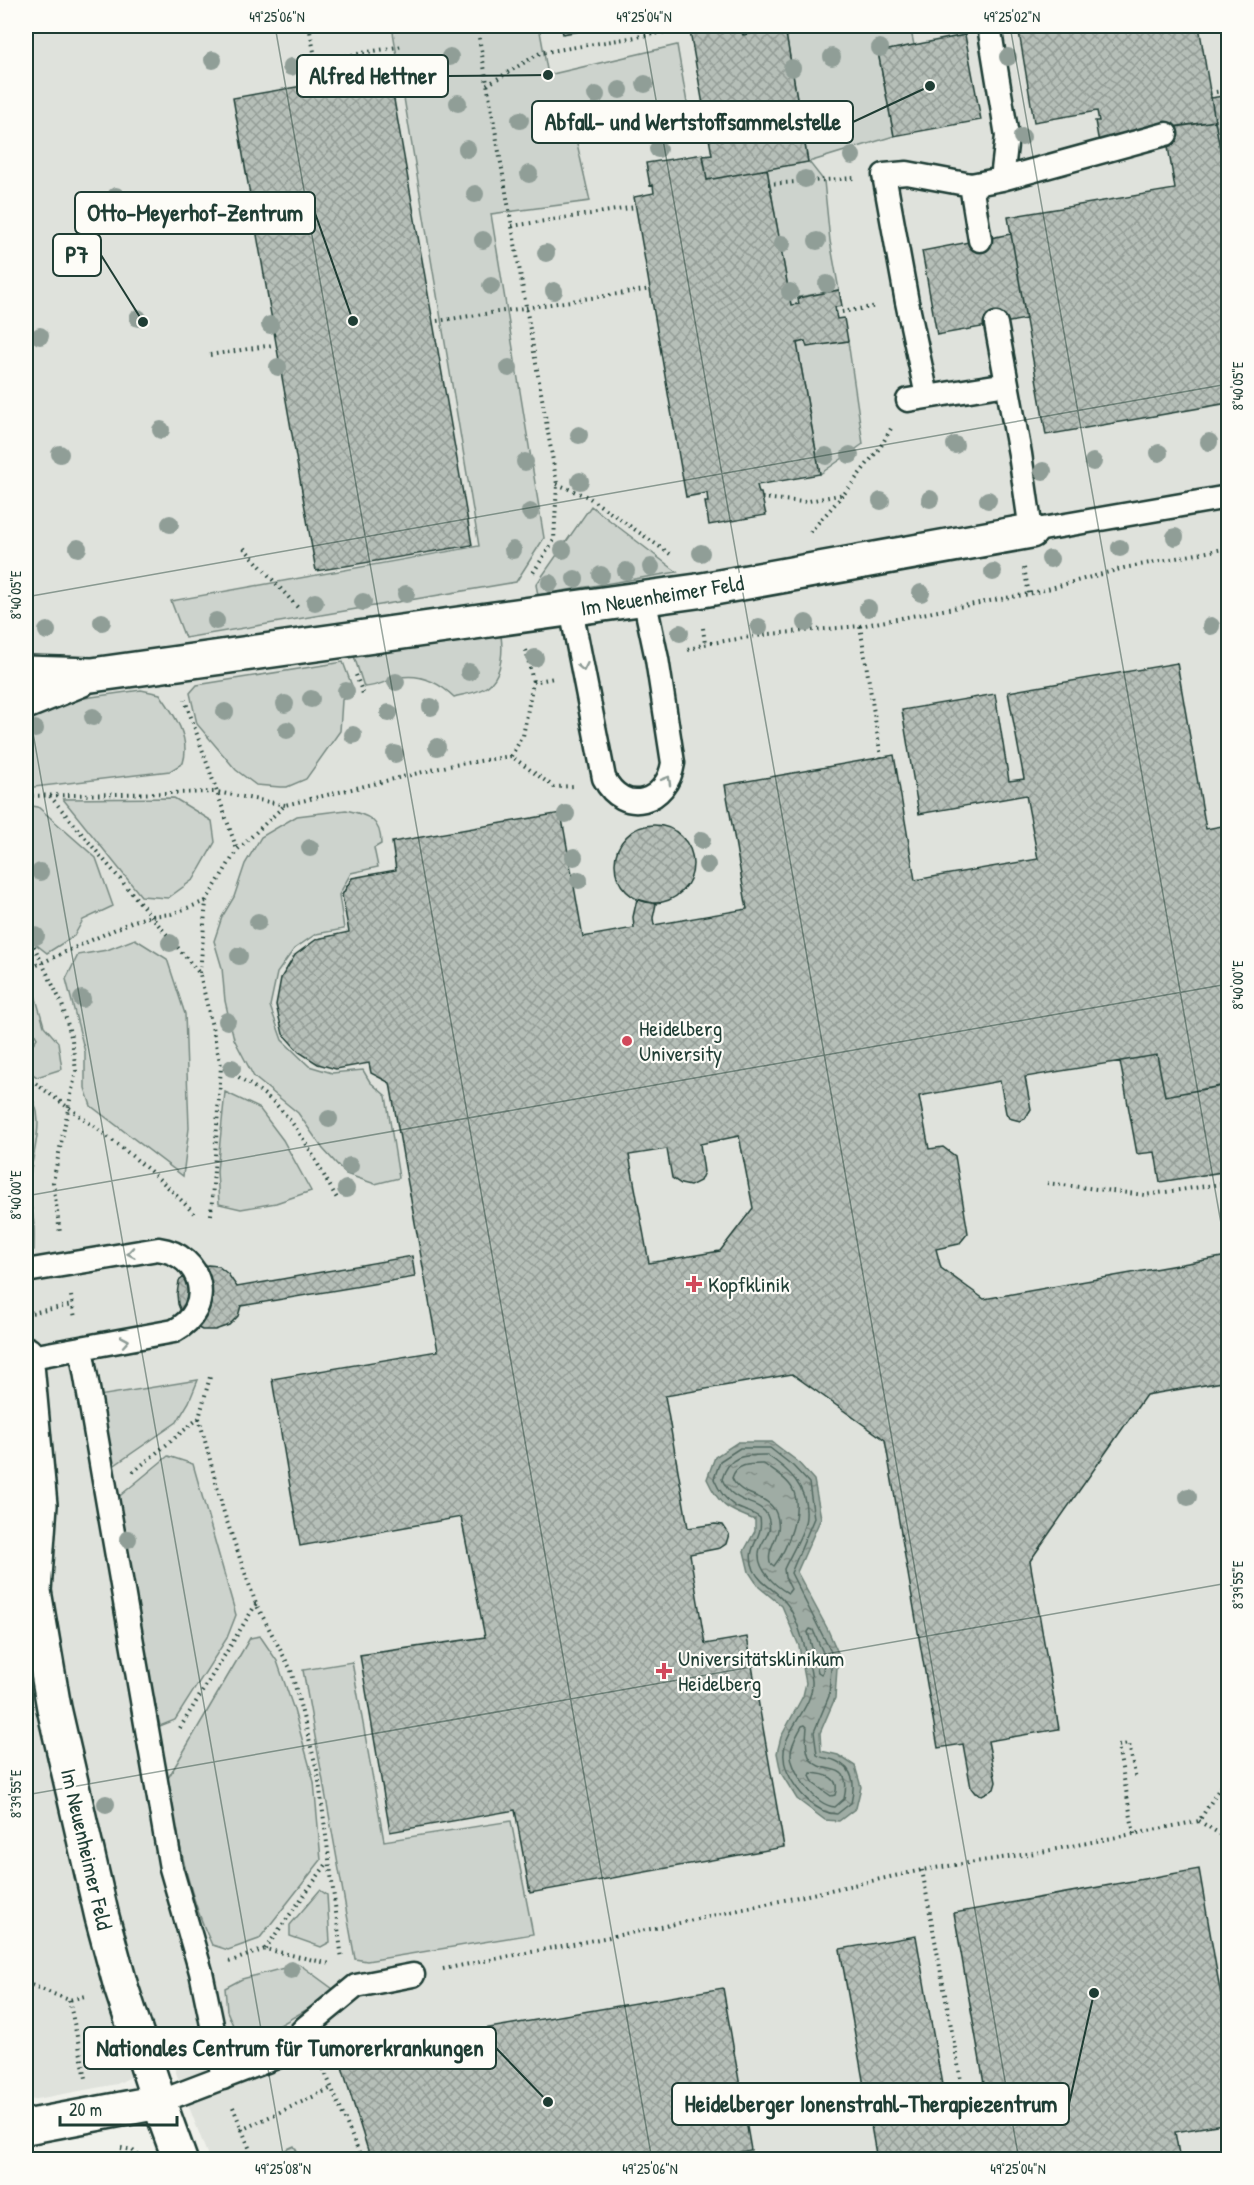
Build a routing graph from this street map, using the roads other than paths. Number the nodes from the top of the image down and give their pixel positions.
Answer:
1 (988, 26) edge
2 (1166, 134) dead end
3 (1002, 179) junction
4 (971, 185) junction
5 (980, 240) dead end
6 (996, 324) dead end
7 (1007, 384) junction
8 (1228, 497) edge
9 (1031, 531) junction
10 (644, 598) junction
11 (571, 609) junction
12 (26, 674) edge
13 (92, 675) junction
14 (26, 702) edge
15 (26, 1270) edge
16 (81, 1348) junction
17 (26, 1356) edge
18 (30, 1579) edge
19 (413, 1975) road end
20 (223, 2078) junction
21 (159, 2102) junction
22 (26, 2127) edge
23 (180, 2160) edge

1 - 3 lane
2 - 3 lane
3 - 4 lane
4 - 5 lane
4 - 7 lane
6 - 7 lane
7 - 9 lane
8 - 9 lane, Im Neuenheimer Feld
9 - 10 street, Im Neuenheimer Feld
10 - 11 street, Im Neuenheimer Feld
11 -> 10 lane
11 - 13 street, Im Neuenheimer Feld
12 - 13 street, Im Neuenheimer Feld
13 - 14 street, Im Neuenheimer Feld
16 -> 15 lane
16 - 17 lane
16 - 20 lane
17 - 18 street, Im Neuenheimer Feld
18 - 21 street, Im Neuenheimer Feld
19 - 20 lane
20 - 21 lane
21 - 22 street
21 - 23 street, Im Neuenheimer Feld

